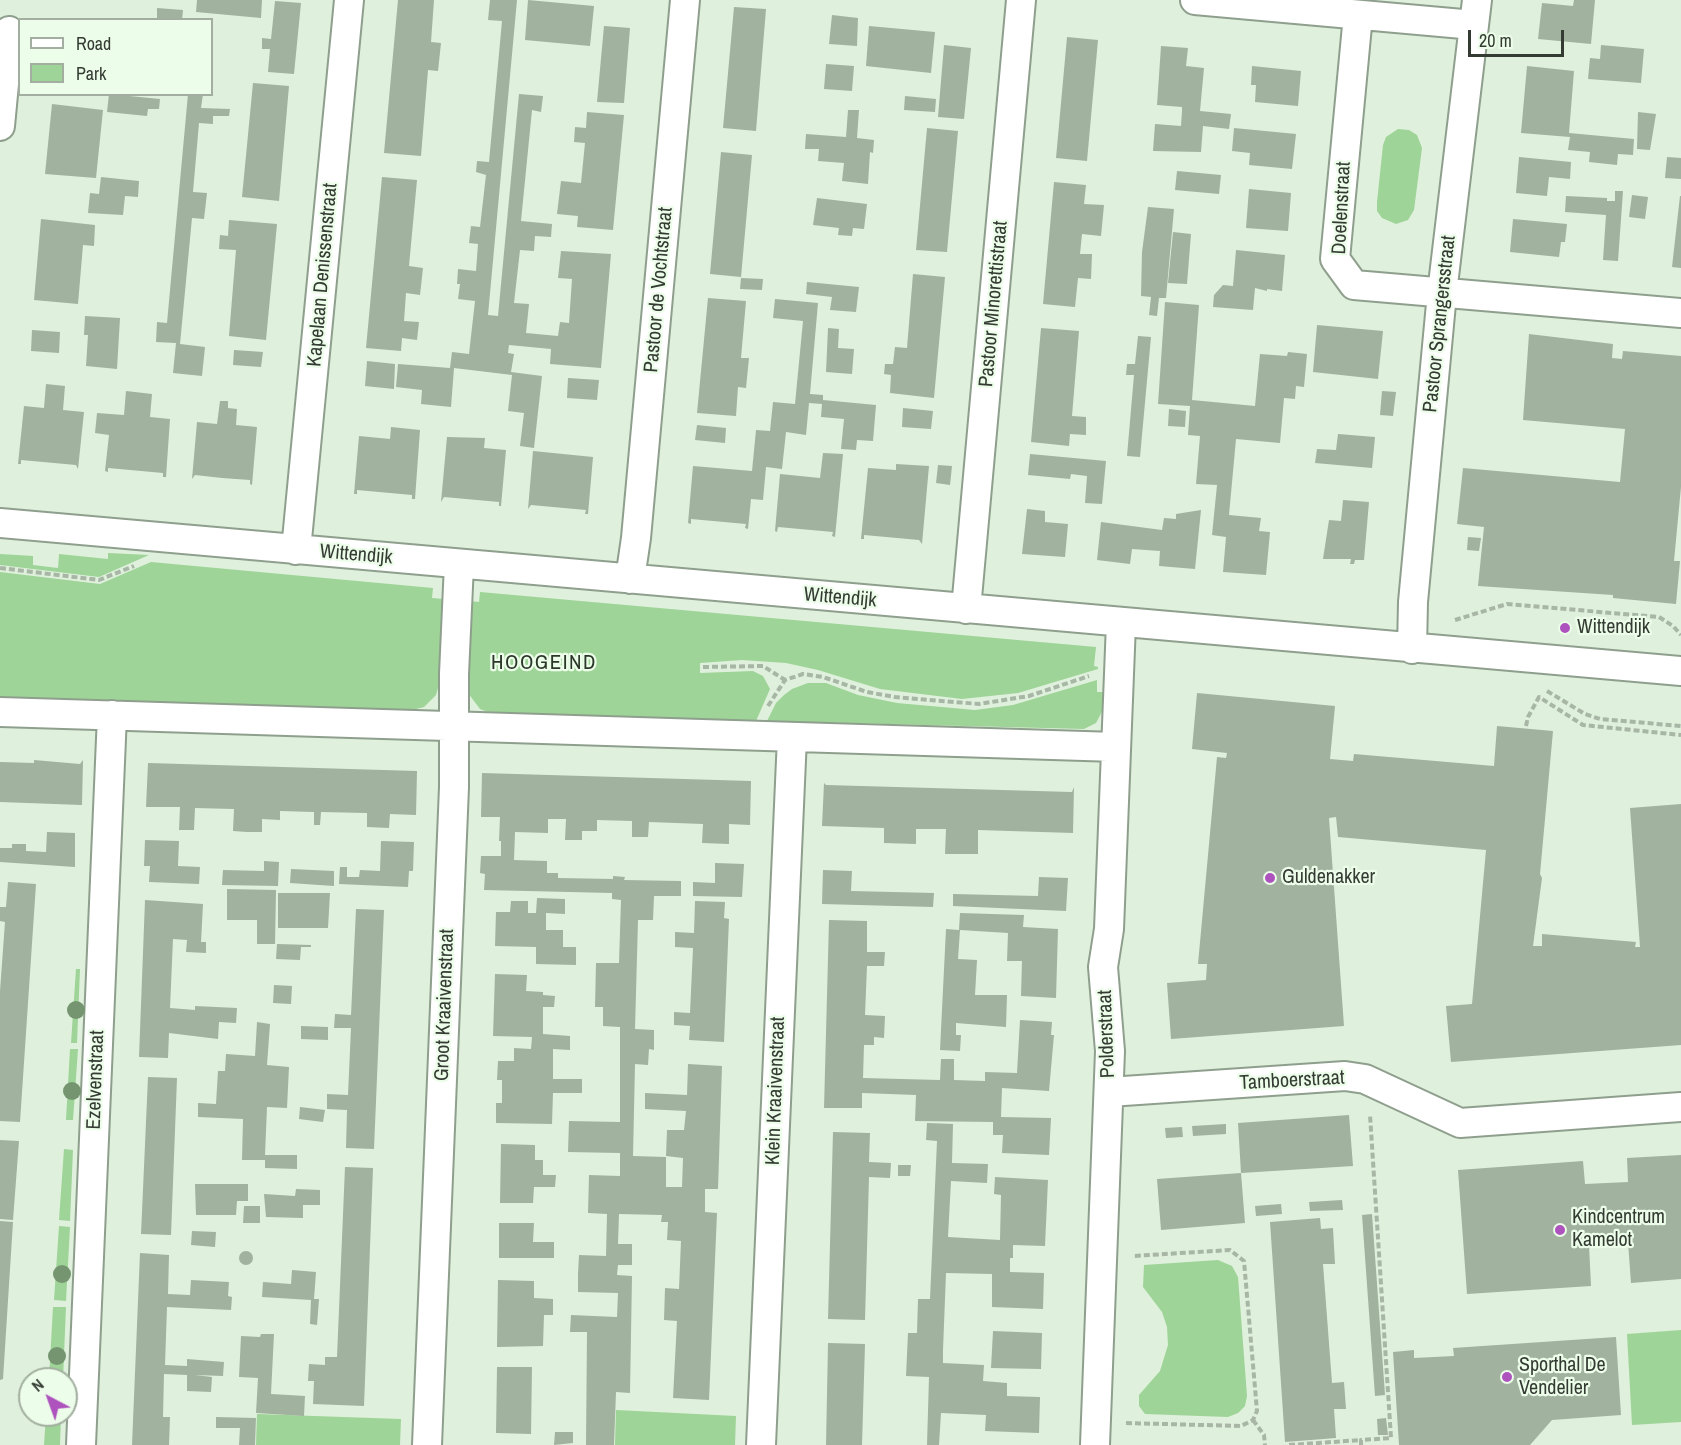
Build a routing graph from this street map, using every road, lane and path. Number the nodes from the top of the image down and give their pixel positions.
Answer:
1 (349, 0) edge
2 (686, 0) edge
3 (1021, 0) edge
4 (1195, 0) edge
5 (1476, 13) edge
6 (1358, 15) junction
7 (9, 31) dead end
8 (0, 126) edge
9 (1442, 293) junction
10 (1681, 314) edge
11 (0, 523) edge
12 (296, 550) junction
13 (459, 564) junction
14 (630, 579) junction
15 (966, 609) junction
16 (1121, 623) junction
17 (1412, 649) junction
18 (703, 667) dead end
19 (1119, 670) junction
20 (1681, 671) edge
21 (785, 680) junction
22 (0, 712) edge
23 (112, 715) junction
24 (454, 726) junction
25 (1526, 726) dead end
26 (1681, 735) edge
27 (761, 736) junction
28 (792, 737) junction
29 (1116, 747) junction
30 (1385, 1088) junction
31 (1109, 1092) junction
32 (1681, 1107) edge
33 (1102, 1257) junction
34 (1253, 1420) junction
35 (1096, 1433) edge
36 (1361, 1443) edge
37 (81, 1445) edge
38 (427, 1445) edge
39 (761, 1445) edge
40 (1265, 1445) edge
41 (1288, 1445) edge

1 - 12 street, Kapelaan Denissenstraat
2 - 14 street, Pastoor de Vochtstraat
3 - 15 street, Pastoor Minorettistraat
4 - 6 street
5 - 6 street
5 - 9 street, Pastoor Sprangersstraat
6 - 9 street, Doelenstraat
7 - 8 street
9 - 10 street, Doelenstraat
9 - 17 street, Pastoor Sprangersstraat
11 - 12 street, Wittendijk
12 - 13 street, Wittendijk
13 - 14 street, Wittendijk
13 - 24 street, Groot Kraaivenstraat
14 - 15 street, Wittendijk
15 - 16 street, Wittendijk
16 - 17 street, Wittendijk
16 - 19 street, Polderstraat
17 - 20 street, Wittendijk
18 - 21 path
19 - 21 path
19 - 29 street, Polderstraat
21 - 27 path
22 - 23 street
23 - 24 street
23 - 37 street, Ezelvenstraat
24 - 27 street
24 - 38 street, Groot Kraaivenstraat
25 - 26 path
27 - 28 street
28 - 29 street
28 - 39 street, Klein Kraaivenstraat
29 - 31 street, Polderstraat
30 - 31 street, Tamboerstraat
30 - 32 street, Tamboerstraat
30 - 36 path
31 - 33 street, Polderstraat
33 - 34 path
33 - 35 street, Polderstraat
34 - 35 path
34 - 40 path
36 - 41 path

